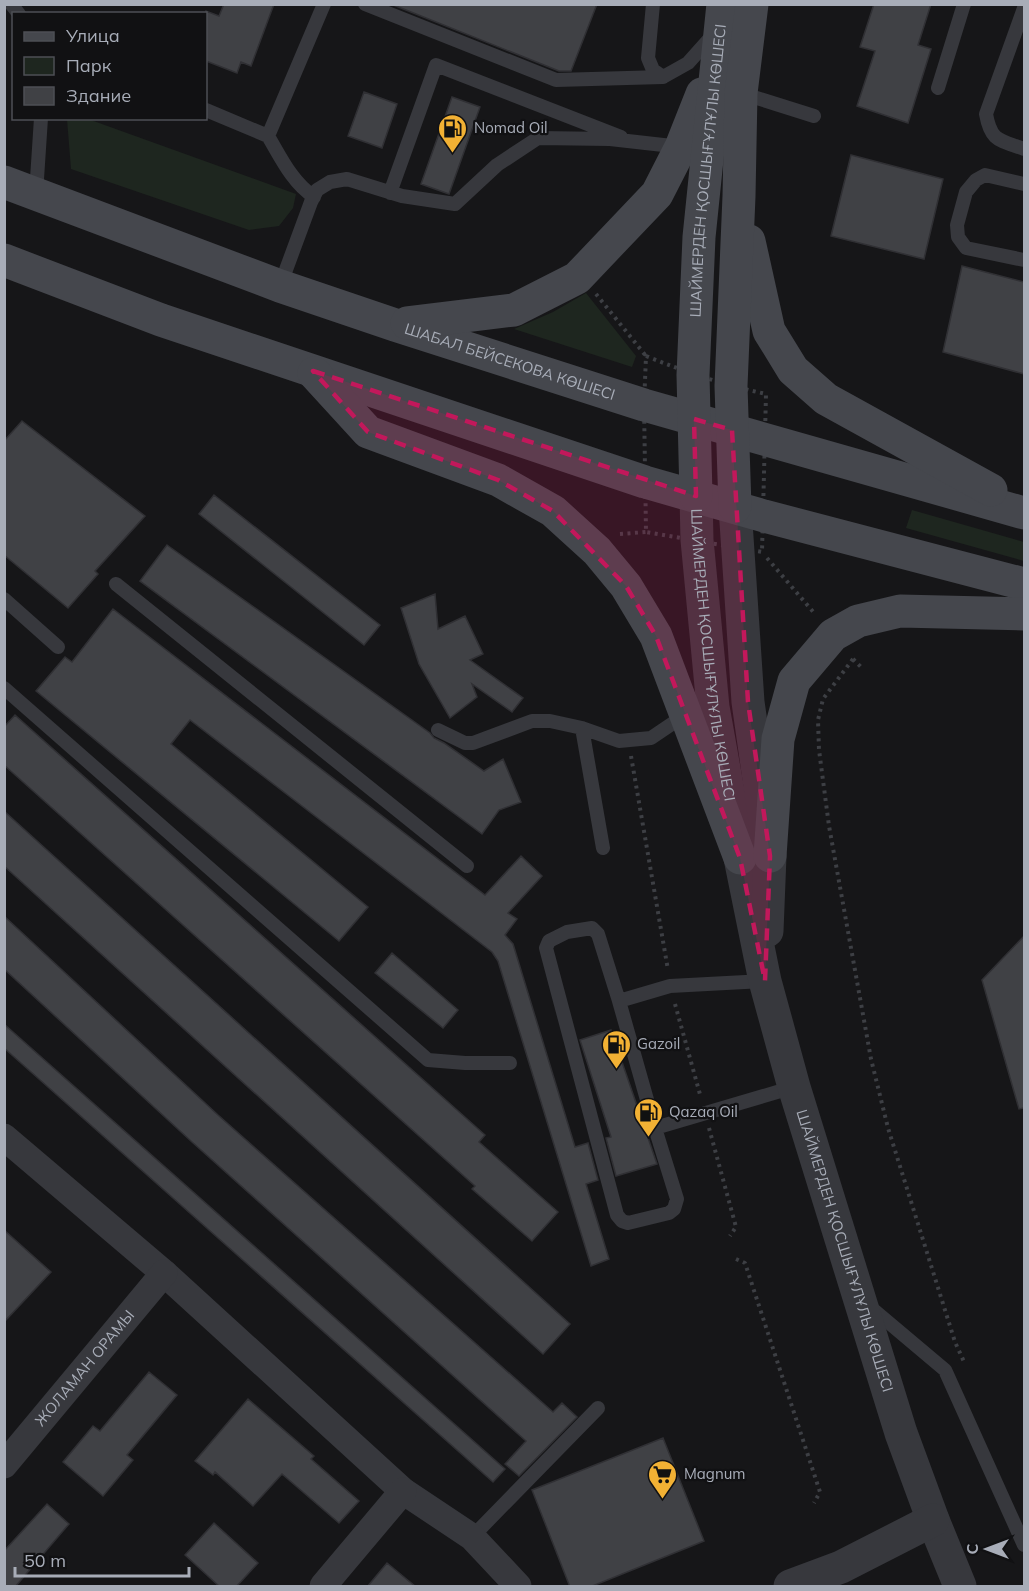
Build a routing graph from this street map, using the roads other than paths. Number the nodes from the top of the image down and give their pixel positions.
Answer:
1 (324, 4) edge
2 (365, 4) edge
3 (653, 4) edge
4 (752, 4) edge
5 (964, 4) edge
6 (1024, 8) edge
7 (1021, 27) edge
8 (720, 29) edge
9 (663, 77) junction
10 (938, 88) dead end
11 (741, 93) junction
12 (207, 110) edge
13 (814, 116) dead end
14 (41, 120) edge
15 (268, 135) junction
16 (635, 142) junction
17 (681, 147) junction
18 (1024, 149) edge
19 (4, 182) edge
20 (1024, 184) edge
21 (390, 193) junction
22 (36, 194) junction
23 (739, 196) junction
24 (314, 197) junction
25 (4, 260) edge
26 (1024, 260) edge
27 (280, 286) junction
28 (395, 325) junction
29 (313, 371) junction
30 (694, 419) junction
31 (732, 430) junction
32 (696, 496) junction
33 (735, 507) junction
34 (1024, 511) edge
35 (116, 584) dead end
36 (1024, 584) edge
37 (4, 599) edge
38 (1024, 614) edge
39 (58, 647) dead end
40 (4, 688) edge
41 (687, 714) junction
42 (582, 728) junction
43 (438, 730) dead end
44 (603, 848) dead end
45 (755, 857) junction
46 (467, 866) dead end
47 (765, 981) junction
48 (619, 1001) junction
49 (510, 1063) dead end
50 (794, 1087) junction
51 (655, 1128) junction
52 (4, 1137) edge
53 (164, 1273) junction
54 (859, 1297) junction
55 (598, 1408) dead end
56 (4, 1465) edge
57 (403, 1491) junction
58 (933, 1520) junction
59 (472, 1537) junction
60 (1024, 1545) edge
61 (323, 1587) edge
62 (518, 1587) edge
63 (790, 1587) edge
64 (960, 1587) edge

1 - 15 lane
2 - 9 lane
3 - 9 lane
4 - 11 main road, ШАЙМЕРДЕН ҚОСШЫҒҰЛҰЛЫ КӨШЕСІ
5 - 10 lane
6 - 7 lane
7 - 18 lane
8 - 9 lane
8 - 17 main road
8 - 30 main road, ШАЙМЕРДЕН ҚОСШЫҒҰЛҰЛЫ КӨШЕСІ
11 - 13 lane
11 - 23 main road, ШАЙМЕРДЕН ҚОСШЫҒҰЛҰЛЫ КӨШЕСІ
12 - 15 lane
14 - 22 lane
15 - 24 lane
16 - 17 lane
16 - 21 lane
16 - 21 lane
17 - 28 main road
19 - 22 main road, ШАБАЛ БЕЙСЕКОВА КӨШЕСІ
20 - 26 lane
21 - 24 lane
22 - 27 main road, ШАБАЛ БЕЙСЕКОВА КӨШЕСІ
23 - 31 main road, ШАЙМЕРДЕН ҚОСШЫҒҰЛҰЛЫ КӨШЕСІ
23 - 34 main road
24 - 27 lane
25 - 29 main road
27 - 28 main road, ШАБАЛ БЕЙСЕКОВА КӨШЕСІ
28 - 30 main road, ШАБАЛ БЕЙСЕКОВА КӨШЕСІ
29 - 32 main road
29 - 41 main road
30 - 31 main road, ШАБАЛ БЕЙСЕКОВА КӨШЕСІ
30 - 32 main road, ШАЙМЕРДЕН ҚОСШЫҒҰЛҰЛЫ КӨШЕСІ
31 - 33 main road, ШАЙМЕРДЕН ҚОСШЫҒҰЛҰЛЫ КӨШЕСІ
31 - 34 main road, ШАБАЛ БЕЙСЕКОВА КӨШЕСІ
32 - 33 main road
32 - 45 street, ШАЙМЕРДЕН ҚОСШЫҒҰЛҰЛЫ КӨШЕСІ
33 - 36 main road
33 - 45 street, ШАЙМЕРДЕН ҚОСШЫҒҰЛҰЛЫ КӨШЕСІ
35 - 46 lane
37 - 39 lane
38 - 45 main road
40 - 49 lane
41 - 42 lane
41 - 45 main road
42 - 43 lane
42 - 44 lane
45 - 47 street, ШАЙМЕРДЕН ҚОСШЫҒҰЛҰЛЫ КӨШЕСІ
47 - 48 lane
47 - 50 street, ШАЙМЕРДЕН ҚОСШЫҒҰЛҰЛЫ КӨШЕСІ
48 - 51 lane
48 - 51 lane
50 - 51 lane
50 - 54 street, ШАЙМЕРДЕН ҚОСШЫҒҰЛҰЛЫ КӨШЕСІ
52 - 53 street
53 - 56 street, ЖОЛАМАН ОРАМЫ
53 - 57 street
54 - 58 street, ШАЙМЕРДЕН ҚОСШЫҒҰЛҰЛЫ КӨШЕСІ
54 - 60 lane
55 - 59 lane
57 - 59 street
57 - 61 street
58 - 63 street
58 - 64 street, ШАЙМЕРДЕН ҚОСШЫҒҰЛҰЛЫ КӨШЕСІ
59 - 62 street

